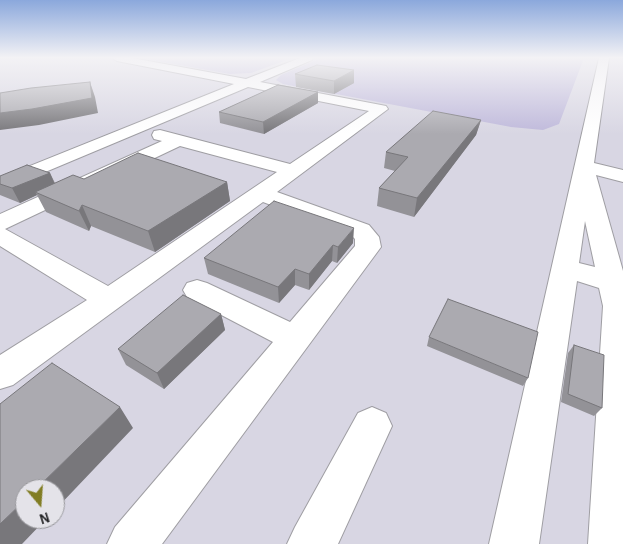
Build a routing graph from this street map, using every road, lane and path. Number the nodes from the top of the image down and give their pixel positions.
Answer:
1 (246, 83) edge
2 (249, 83) edge
3 (603, 83) edge
4 (138, 128) junction
5 (178, 140) junction
6 (584, 167) junction
7 (294, 171) junction
8 (623, 176) edge
9 (0, 185) edge
10 (261, 194) junction
11 (0, 222) edge
12 (0, 235) edge
13 (565, 268) junction
14 (618, 284) edge
15 (197, 290) dead end
16 (109, 300) junction
17 (296, 339) junction
18 (0, 374) edge
19 (372, 426) dead end
20 (132, 544) edge
21 (312, 544) edge
22 (514, 544) edge
23 (613, 544) edge

1 - 4 street
2 - 7 street
3 - 6 street
4 - 5 street
4 - 9 street
5 - 7 street
5 - 11 street
6 - 8 street
6 - 13 street
6 - 14 street
7 - 10 street
10 - 16 street
10 - 17 street
12 - 16 street
13 - 14 street
13 - 22 street
14 - 23 street
15 - 17 street
16 - 18 street
17 - 20 street
19 - 21 street

